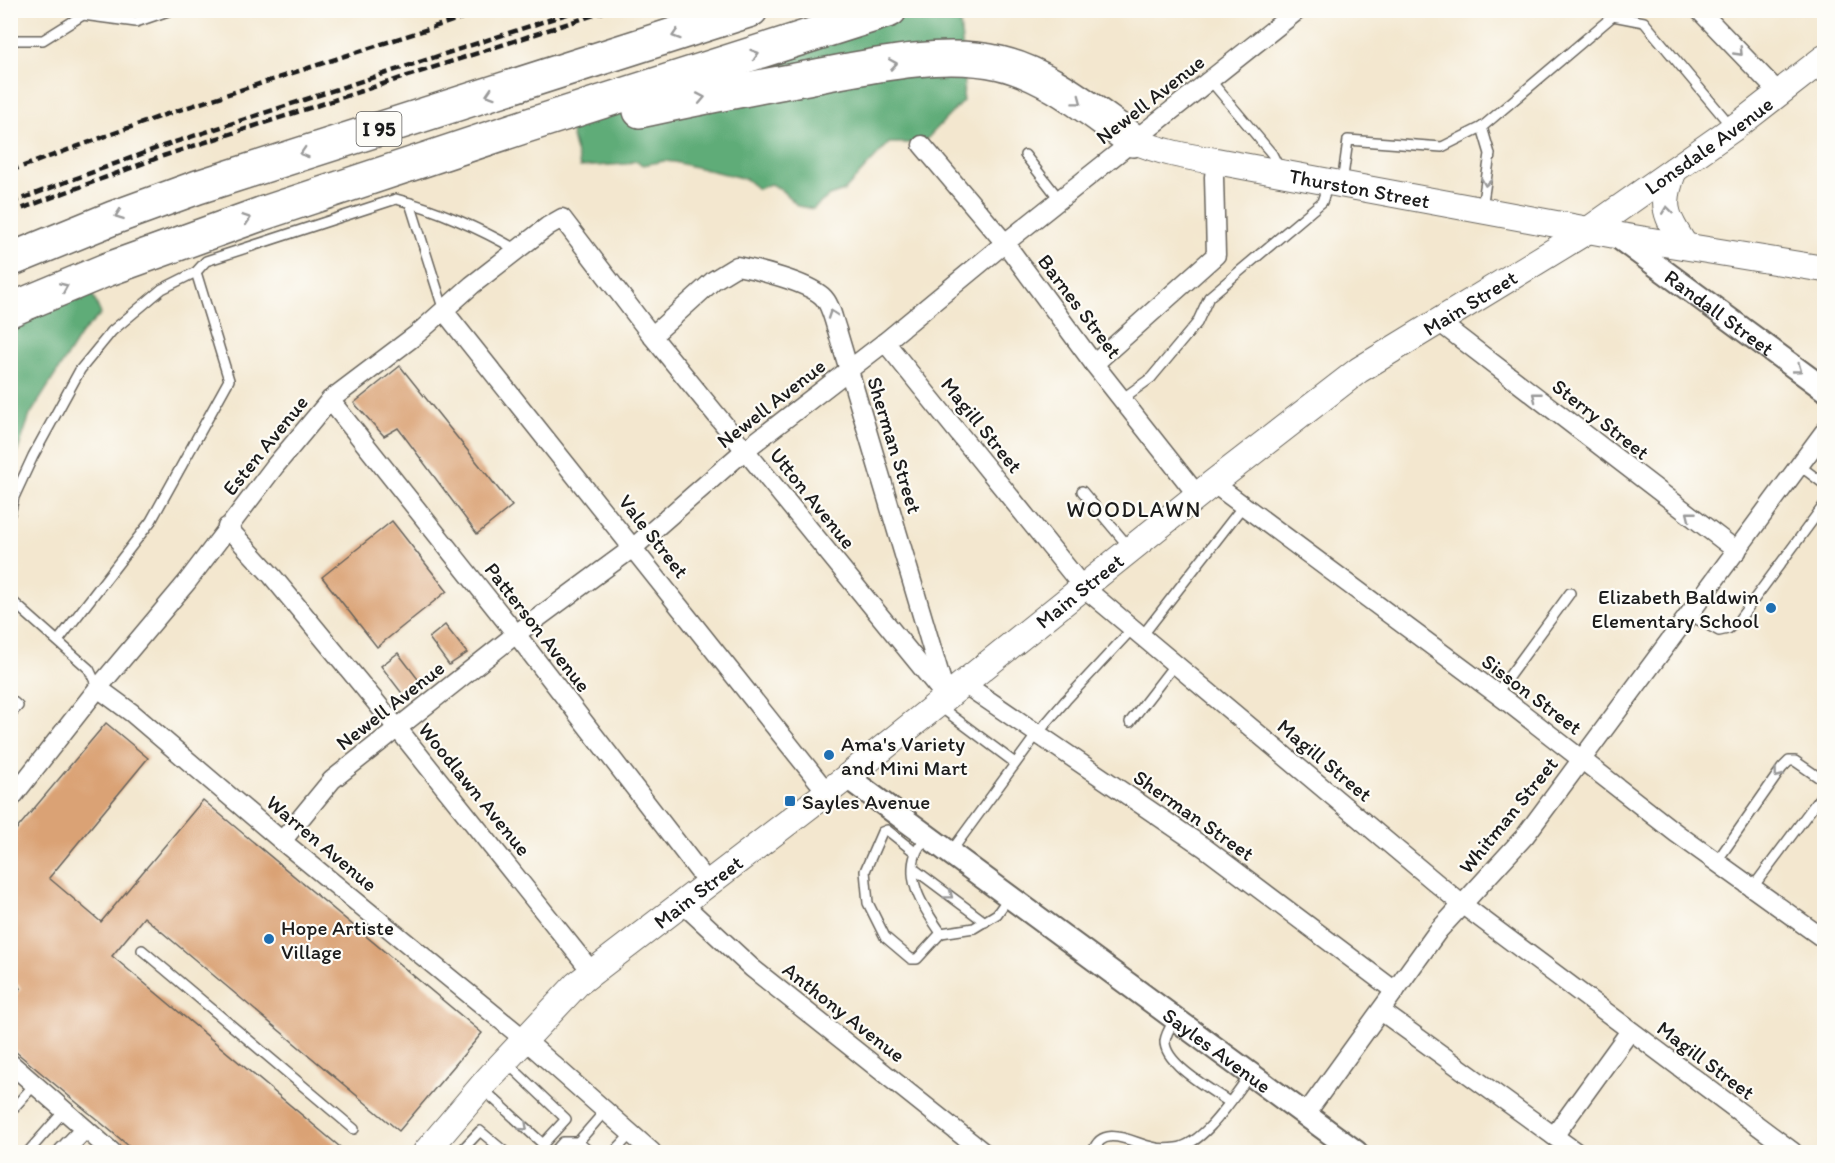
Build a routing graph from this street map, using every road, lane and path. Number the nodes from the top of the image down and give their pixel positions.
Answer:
1 (171, 10) edge
2 (751, 10) edge
3 (890, 10) edge
4 (1298, 10) edge
5 (1700, 10) edge
6 (84, 13) edge
7 (10, 40) edge
8 (1824, 58) edge
9 (1210, 80) junction
10 (1779, 93) junction
11 (1482, 127) junction
12 (1732, 128) junction
13 (1132, 140) junction
14 (922, 145) dead end
15 (1024, 155) dead end
16 (419, 161) junction
17 (1216, 161) junction
18 (1674, 170) junction
19 (1282, 173) junction
20 (1335, 183) junction
21 (1060, 200) junction
22 (410, 203) junction
23 (1482, 210) junction
24 (1511, 215) junction
25 (1590, 229) junction
26 (1616, 235) junction
27 (1005, 243) junction
28 (1685, 246) junction
29 (517, 250) junction
30 (1544, 257) junction
31 (10, 260) edge
32 (1824, 269) edge
33 (601, 270) joint
34 (196, 272) junction
35 (10, 310) edge
36 (444, 310) junction
37 (1439, 322) junction
38 (652, 336) junction
39 (885, 342) junction
40 (1094, 364) junction
41 (849, 370) junction
42 (1824, 389) edge
43 (1122, 399) junction
44 (330, 400) junction
45 (1824, 432) edge
46 (745, 450) junction
47 (1800, 466) junction
48 (21, 481) junction
49 (10, 484) edge
50 (1824, 484) edge
51 (1206, 489) junction
52 (1082, 491) dead end
53 (1824, 505) edge
54 (1243, 506) junction
55 (10, 514) edge
56 (227, 527) junction
57 (634, 547) junction
58 (1130, 549) junction
59 (1737, 551) junction
60 (1082, 586) junction
61 (1570, 593) dead end
62 (10, 599) edge
63 (1689, 615) junction
64 (1137, 632) junction
65 (516, 634) junction
66 (58, 641) junction
67 (1174, 664) junction
68 (98, 688) junction
69 (1496, 693) junction
70 (948, 695) junction
71 (10, 699) edge
72 (10, 714) edge
73 (1130, 722) dead end
74 (398, 729) junction
75 (1036, 734) junction
76 (1582, 760) junction
77 (1015, 763) junction
78 (1824, 781) edge
79 (836, 784) junction
80 (1824, 792) edge
81 (10, 800) edge
82 (282, 841) junction
83 (922, 844) junction
84 (950, 853) junction
85 (1717, 861) junction
86 (914, 869) junction
87 (708, 883) junction
88 (1753, 887) junction
89 (1009, 897) junction
90 (682, 903) junction
91 (1462, 905) junction
92 (985, 922) junction
93 (941, 933) junction
94 (1824, 939) edge
95 (142, 950) dead end
96 (592, 972) junction
97 (1395, 991) junction
98 (1381, 1011) junction
99 (1175, 1019) junction
100 (1630, 1031) junction
101 (524, 1040) junction
102 (505, 1061) junction
103 (10, 1063) edge
104 (1250, 1075) junction
105 (35, 1084) junction
106 (481, 1088) junction
107 (1229, 1102) junction
108 (65, 1110) junction
109 (605, 1111) junction
110 (10, 1112) edge
111 (1305, 1115) junction
112 (85, 1128) junction
113 (354, 1128) dead end
114 (631, 1134) junction
115 (1554, 1136) junction
116 (578, 1142) junction
117 (438, 1148) edge
118 (27, 1152) edge
119 (63, 1152) edge
120 (112, 1152) edge
121 (460, 1152) edge
122 (504, 1152) edge
123 (554, 1152) edge
124 (590, 1152) edge
125 (614, 1152) edge
126 (652, 1152) edge
127 (983, 1152) edge
128 (1093, 1152) edge
129 (1356, 1152) edge
130 (1576, 1152) edge
131 (1793, 1152) edge

1 - 6 lane
2 -> 31 highway, I 95
16 -> 3 highway, I 95
4 - 9 street, Newell Avenue
5 -> 10 street
6 - 7 lane
8 - 10 main road, Lonsdale Avenue
9 - 13 street, Newell Avenue
9 - 19 lane
10 - 12 main road, Lonsdale Avenue
11 - 12 lane
11 - 20 lane
11 -> 23 lane
12 - 18 main road, Lonsdale Avenue
16 -> 13 highway
13 - 17 main road, Thurston Street
13 - 21 street, Newell Avenue
14 - 27 street, Barnes Street
15 - 21 lane
35 -> 16 highway, I 95
17 - 19 main road, Thurston Street
17 - 40 street
18 - 25 main road, Lonsdale Avenue
28 -> 18 main road
19 - 20 main road, Thurston Street
20 - 23 main road, Thurston Street
20 - 43 lane
21 - 27 street, Newell Avenue
22 - 29 lane
22 - 34 lane
22 - 36 lane
23 - 24 main road, Thurston Street
24 - 25 main road, Thurston Street
24 - 30 main road
25 - 26 main road
25 - 30 main road, Main Street
26 - 28 main road
26 -> 42 street, Randall Street
27 - 39 street, Newell Avenue
27 - 40 street, Barnes Street
28 - 32 main road
29 - 33 street, Esten Avenue
29 - 36 street, Esten Avenue
30 - 37 main road, Main Street
33 - 38 street, Utton Avenue
34 - 48 lane
34 - 66 lane
36 - 44 street, Esten Avenue
36 - 57 street, Vale Street
37 - 51 main road, Main Street
59 -> 37 street, Sterry Street
41 -> 38 street, Sherman Street
38 - 46 street, Utton Avenue
39 - 41 street, Newell Avenue
39 - 60 street, Magill Street
40 - 43 street, Barnes Street
41 - 46 street, Newell Avenue
41 - 70 street, Sherman Street
43 - 51 street, Barnes Street
44 - 56 street, Esten Avenue
44 - 65 street, Patterson Avenue
45 - 47 street, Whitman Street
46 - 57 street, Newell Avenue
46 - 70 street, Utton Avenue
47 - 50 lane
47 - 59 street, Whitman Street
48 - 49 lane
48 - 55 lane
51 - 54 street, Sisson Street
51 - 58 main road, Main Street
52 - 58 lane
53 - 63 lane
54 - 64 lane
54 - 69 street, Sisson Street
56 - 68 street, Esten Avenue
56 - 74 street, Woodlawn Avenue
57 - 65 street, Newell Avenue
57 - 79 street, Vale Street
58 - 60 main road, Main Street
59 - 63 street, Whitman Street
60 - 64 street, Magill Street
60 - 70 main road, Main Street
61 - 69 lane
62 - 66 lane
63 - 76 street, Whitman Street
64 - 67 street, Magill Street
64 - 75 lane
65 - 74 street, Newell Avenue
65 - 87 street, Patterson Avenue
66 - 68 lane
67 - 73 lane
67 - 91 street, Magill Street
68 - 81 street, Esten Avenue
68 - 82 street, Warren Avenue
69 - 76 street, Sisson Street
70 - 75 street, Sherman Street
70 - 77 lane
70 - 79 main road, Main Street
71 - 72 lane
74 - 82 street, Newell Avenue
74 - 96 street, Woodlawn Avenue
75 - 77 lane
75 - 97 street, Sherman Street
76 - 85 street, Sisson Street
76 - 91 street, Whitman Street
77 - 84 lane
78 -> 85 lane
79 - 83 street, Sayles Avenue
79 - 87 main road, Main Street
80 - 88 lane
82 - 101 street, Warren Avenue
83 - 84 street, Sayles Avenue
83 - 86 lane
83 - 93 lane
84 - 89 street, Sayles Avenue
85 - 88 street, Sisson Street
86 -> 92 lane
86 - 93 lane
87 - 90 main road, Main Street
88 - 94 street, Sisson Street
89 - 92 lane
89 - 99 street, Sayles Avenue
90 - 96 main road, Main Street
90 - 127 street, Anthony Avenue
91 - 97 street, Whitman Street
91 - 100 street, Magill Street
92 - 93 lane
95 - 113 lane
96 - 101 main road, Main Street
97 - 98 street, Whitman Street
98 - 111 street
98 - 115 street
99 - 104 street, Sayles Avenue
99 - 107 lane
100 - 115 street
100 - 131 street, Magill Street
101 - 102 main road, Main Street
101 - 109 street, Warren Avenue
102 - 106 main road, Main Street
106 -> 102 lane
103 - 105 street
104 - 107 lane
104 - 111 street, Sayles Avenue
105 - 108 street
105 - 110 lane
106 - 117 main road, Main Street
107 - 128 lane
108 - 112 street
108 - 118 lane
109 - 114 street, Warren Avenue
109 - 116 lane
111 - 129 street, Sayles Avenue
112 - 119 street
112 - 120 street
114 - 125 lane
114 - 126 street, Warren Avenue
115 - 130 street
116 - 123 lane
116 - 124 lane
121 - 122 lane

